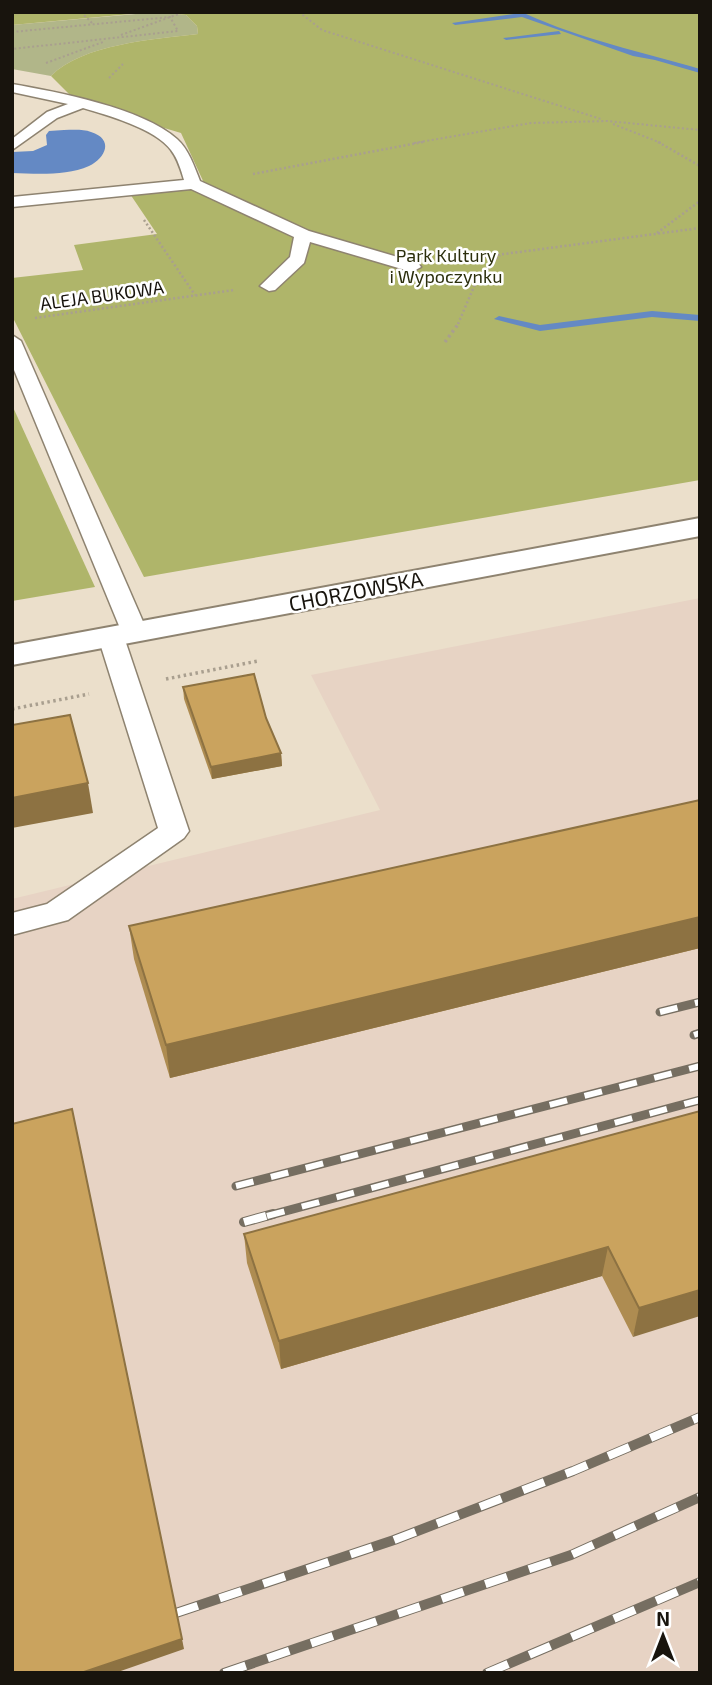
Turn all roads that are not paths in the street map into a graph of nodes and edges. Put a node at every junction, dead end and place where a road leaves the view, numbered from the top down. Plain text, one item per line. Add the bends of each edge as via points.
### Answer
1 (12, 89) edge
2 (80, 104) junction
3 (12, 146) edge
4 (193, 184) junction
5 (12, 202) edge
6 (303, 235) junction
7 (412, 267) road end
8 (269, 286) dead end
9 (12, 341) edge
10 (700, 527) edge
11 (123, 635) junction
12 (12, 655) edge
13 (12, 924) edge

1 - 2 lane
2 - 3 lane via 52,115
2 - 4 lane via 168,138 181,152
4 - 5 lane
4 - 6 lane
6 - 7 lane
6 - 8 lane via 298,259
9 - 11 lane
10 - 11 main road, CHORZOWSKA
11 - 12 main road, CHORZOWSKA
11 - 13 lane via 147,742 174,831 57,912

